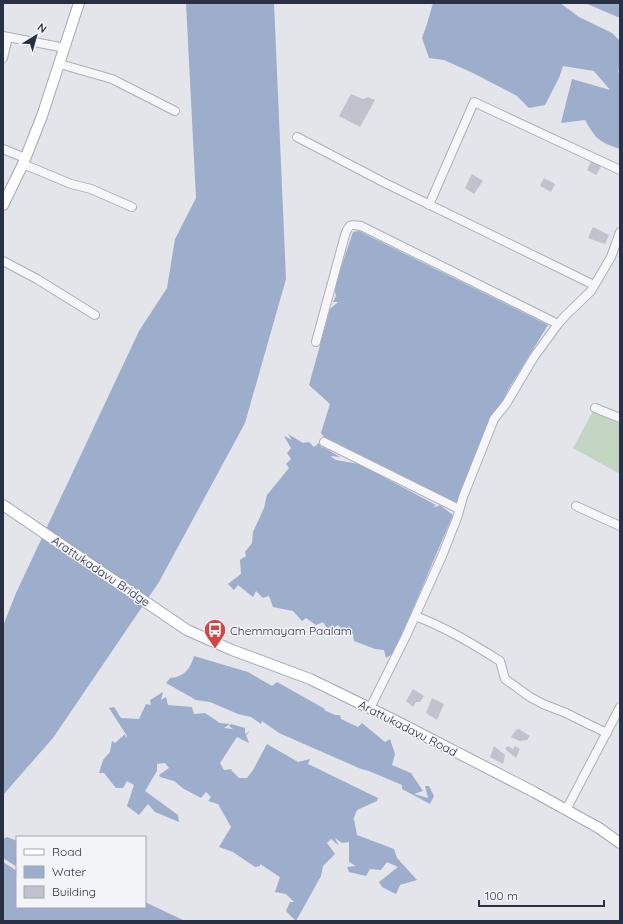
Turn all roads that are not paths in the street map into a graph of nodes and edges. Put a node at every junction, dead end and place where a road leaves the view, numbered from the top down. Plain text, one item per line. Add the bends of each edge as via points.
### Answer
1 (79, 3) edge
2 (5, 36) edge
3 (65, 48) junction
4 (3, 58) edge
5 (60, 64) junction
6 (175, 111) dead end
7 (297, 137) dead end
8 (3, 149) edge
9 (24, 161) junction
10 (620, 170) edge
11 (3, 205) edge
12 (429, 205) junction
13 (132, 207) dead end
14 (620, 232) edge
15 (3, 261) edge
16 (594, 285) junction
17 (95, 315) dead end
18 (558, 324) junction
19 (316, 342) dead end
20 (595, 408) dead end
21 (620, 418) edge
22 (324, 442) dead end
23 (3, 505) edge
24 (576, 506) dead end
25 (459, 509) junction
26 (620, 526) edge
27 (415, 616) junction
28 (187, 630) joint
29 (620, 707) edge
30 (370, 708) junction
31 (607, 733) junction
32 (566, 810) junction
33 (620, 843) edge

1 - 3 main road
2 - 3 street
2 - 4 street
3 - 5 main road
5 - 6 street via 112,79
5 - 9 main road
7 - 12 street
8 - 9 street
9 - 11 main road
9 - 13 street via 71,184 90,189
10 - 12 street via 474,102
12 - 16 street
14 - 16 street via 611,256
15 - 17 street
16 - 18 street
18 - 19 street via 361,226 352,225 348,227 345,235
18 - 25 street via 494,419
20 - 21 street
22 - 25 street
23 - 28 main road, Arattukadavu Bridge
24 - 26 street
25 - 27 street
27 - 30 street
27 - 31 street via 463,638 500,661 505,679 530,697
28 - 30 main road, Arattukadavu Road via 310,679
29 - 31 street
30 - 32 main road, Arattukadavu Road
31 - 32 street
32 - 33 main road, Arattukadavu Road

